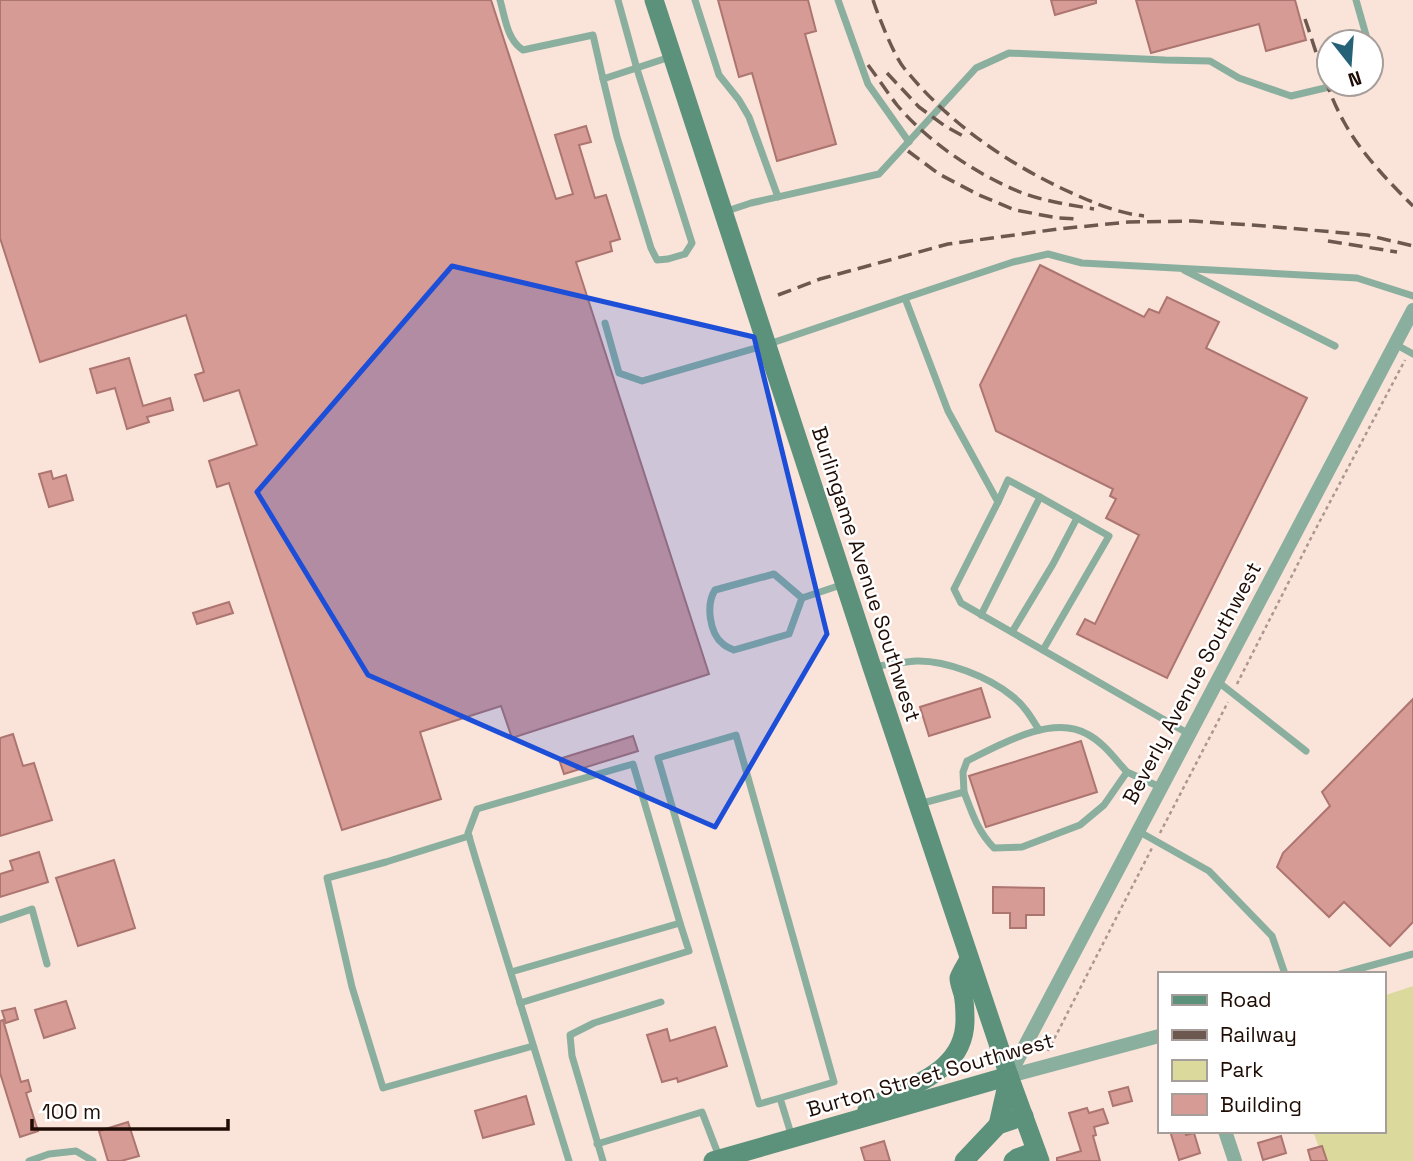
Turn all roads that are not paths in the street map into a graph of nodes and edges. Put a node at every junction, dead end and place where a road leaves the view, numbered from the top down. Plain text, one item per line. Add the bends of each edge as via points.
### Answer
1 (500, 0) edge
2 (618, 0) edge
3 (653, 0) edge
4 (695, 0) edge
5 (838, 0) edge
6 (1356, 0) edge
7 (1364, 28) edge
8 (672, 56) junction
9 (637, 69) junction
10 (603, 79) junction
11 (1315, 90) edge
12 (909, 142) junction
13 (778, 197) junction
14 (723, 212) junction
15 (1181, 269) junction
16 (1413, 296) edge
17 (905, 298) junction
18 (1413, 310) edge
19 (605, 323) dead end
20 (1395, 344) junction
21 (766, 345) junction
22 (1335, 346) dead end
23 (1413, 354) edge
24 (1040, 497) junction
25 (998, 502) junction
26 (1077, 518) junction
27 (844, 584) junction
28 (802, 598) junction
29 (981, 615) junction
30 (1012, 632) junction
31 (1044, 650) junction
32 (872, 667) junction
33 (1217, 681) junction
34 (1040, 730) junction
35 (1189, 734) junction
36 (1306, 751) dead end
37 (1127, 772) junction
38 (1160, 787) junction
39 (964, 792) junction
40 (918, 804) junction
41 (1137, 830) junction
42 (469, 836) junction
43 (0, 920) edge
44 (680, 923) junction
45 (1413, 954) edge
46 (969, 959) junction
47 (47, 964) dead end
48 (511, 972) junction
49 (1284, 972) edge
50 (1347, 972) edge
51 (661, 1002) dead end
52 (520, 1003) junction
53 (1158, 1036) edge
54 (533, 1046) junction
55 (1009, 1076) junction
56 (780, 1098) junction
57 (1024, 1116) junction
58 (848, 1122) junction
59 (998, 1125) junction
60 (1226, 1133) edge
61 (792, 1138) junction
62 (597, 1144) junction
63 (1038, 1156) edge
64 (717, 1160) edge
65 (29, 1161) edge
66 (93, 1161) edge
67 (569, 1161) edge
68 (603, 1161) edge
69 (964, 1161) edge
70 (1013, 1161) edge
71 (1236, 1161) edge

1 - 10 lane via 512,40 523,50 593,35
2 - 9 lane
3 - 8 street, Burlingame Avenue Southwest
4 - 13 lane via 719,75 749,117
5 - 12 lane via 868,84
6 - 7 lane
8 - 9 lane
8 - 14 street, Burlingame Avenue Southwest
9 - 10 lane
9 - 10 lane via 692,243 685,254 657,260 650,248
11 - 12 lane via 1291,96 1239,78 1209,61 1009,53 976,68
12 - 13 lane via 879,174
13 - 14 lane
14 - 21 street, Burlingame Avenue Southwest
15 - 16 lane via 1357,278
15 - 17 lane via 1082,263 1048,254
15 - 22 lane
17 - 21 lane
17 - 25 lane via 948,411
18 - 20 street, Beverly Avenue Southwest
19 - 21 lane via 619,373 642,380
20 - 23 lane
20 - 33 street, Beverly Avenue Southwest
21 - 27 street, Burlingame Avenue Southwest
24 - 25 lane via 1008,480
24 - 26 lane
24 - 29 lane
25 - 29 lane via 954,589 961,603
26 - 30 lane
26 - 31 lane via 1110,536
27 - 28 lane
27 - 32 street, Burlingame Avenue Southwest
28 - 28 lane via 774,574 715,590 709,611 722,643 734,650 789,634
29 - 30 lane
30 - 31 lane
31 - 35 lane
32 - 34 lane via 917,661 951,665 1011,695
32 - 40 street, Burlingame Avenue Southwest
33 - 35 street, Beverly Avenue Southwest
33 - 36 lane
34 - 37 lane via 1069,727 1087,734
34 - 39 lane via 967,761
35 - 38 street, Beverly Avenue Southwest
37 - 38 lane
37 - 39 lane via 1104,806 1080,825 1022,847 994,848 983,838
38 - 41 street, Beverly Avenue Southwest
39 - 40 lane
40 - 46 street, Burlingame Avenue Southwest
41 - 49 lane via 1209,871 1272,936
41 - 55 street, Beverly Avenue Southwest
42 - 44 lane via 477,809 633,765
42 - 48 lane
42 - 54 lane via 327,878 352,988 383,1088
43 - 47 lane via 32,909
44 - 48 lane
44 - 52 lane via 689,951
45 - 50 lane
46 - 55 street, Burlingame Avenue Southwest
46 - 58 street via 959,979 965,1030 949,1063
48 - 52 lane
51 - 62 lane via 570,1035
52 - 54 lane
53 - 55 street, Burton Street Southwest
54 - 67 lane
55 - 57 street, Burlingame Avenue Southwest
55 - 58 street, Burton Street Southwest
55 - 59 street
56 - 56 lane via 759,1104 658,758 736,735 834,1082
56 - 61 lane
57 - 59 street
57 - 63 street, Burlingame Avenue Southwest
58 - 61 street, Burton Street Southwest
59 - 69 street
60 - 71 street
61 - 64 street, Burton Street Southwest
62 - 64 lane via 702,1112
62 - 68 lane
63 - 70 street
65 - 66 lane via 76,1151

